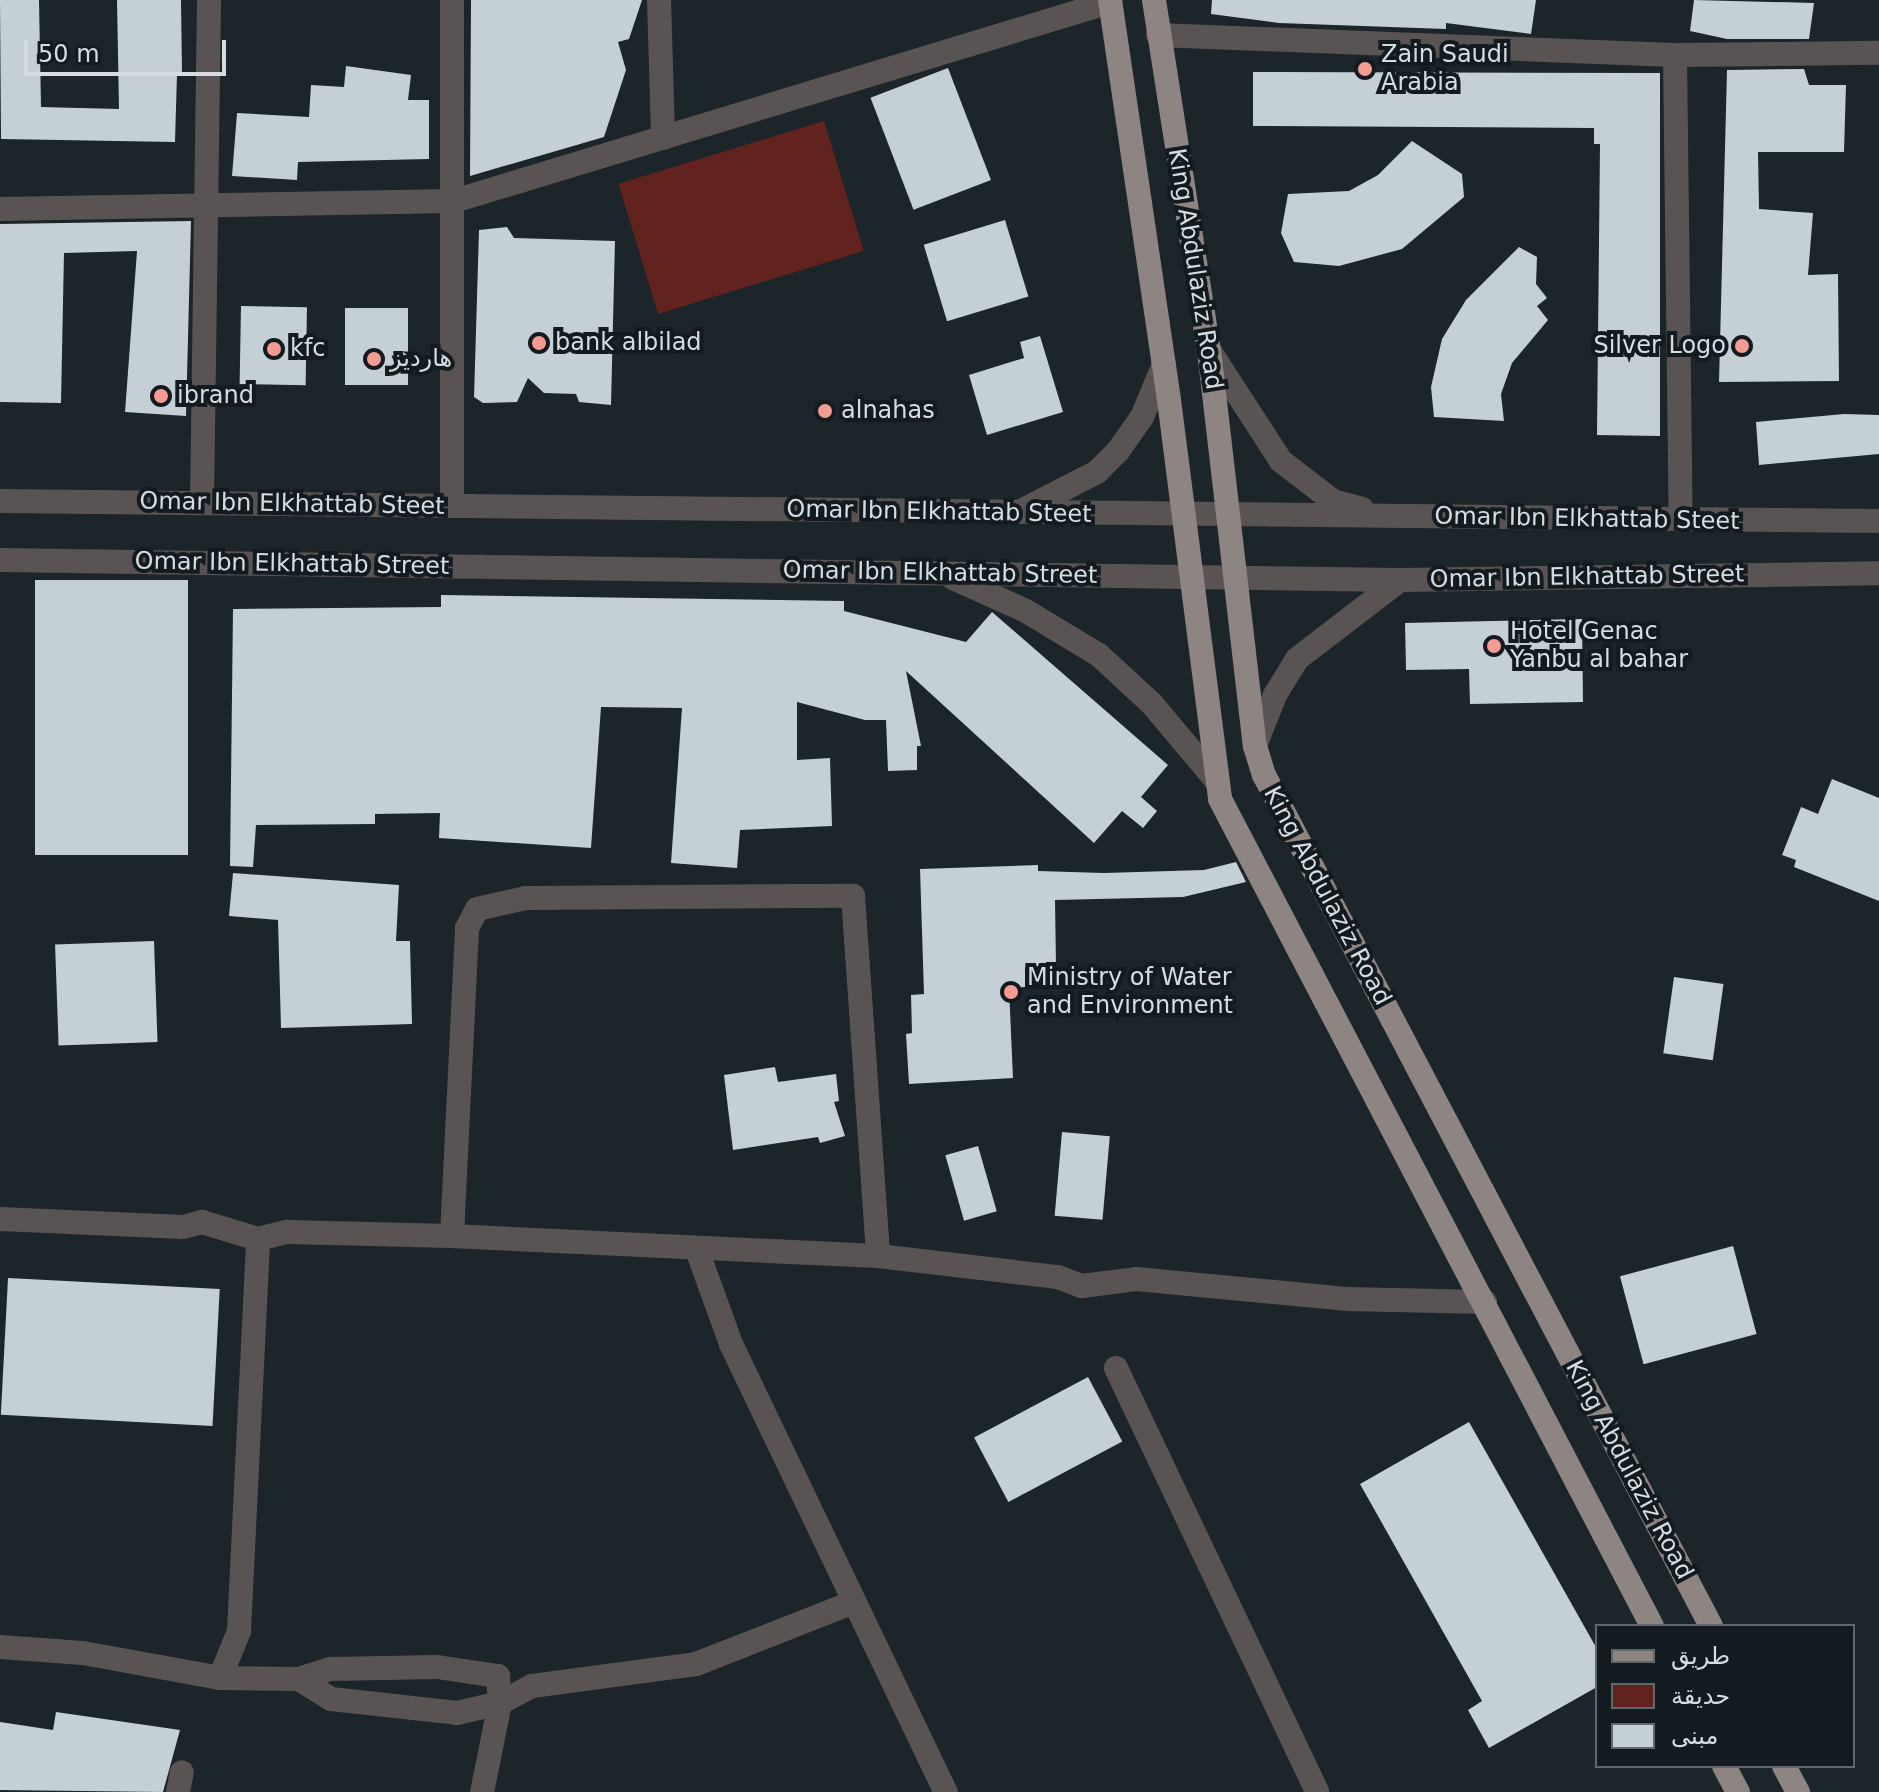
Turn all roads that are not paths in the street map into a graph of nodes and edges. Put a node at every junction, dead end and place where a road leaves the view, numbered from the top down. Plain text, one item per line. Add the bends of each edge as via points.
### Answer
1 (209, 0) edge
2 (452, 0) edge
3 (659, 0) edge
4 (1154, 0) edge
5 (1110, 1) edge
6 (1158, 35) junction
7 (1879, 53) edge
8 (1675, 55) junction
9 (663, 138) junction
10 (454, 201) junction
11 (206, 206) junction
12 (0, 209) edge
13 (1209, 350) junction
14 (1164, 364) junction
15 (0, 501) edge
16 (202, 503) junction
17 (452, 506) junction
18 (1018, 513) junction
19 (1182, 514) junction
20 (1229, 515) junction
21 (1387, 517) junction
22 (1681, 520) junction
23 (1879, 521) edge
24 (0, 560) edge
25 (943, 573) junction
26 (1879, 573) edge
27 (1190, 577) junction
28 (1236, 577) junction
29 (1400, 580) junction
30 (1255, 746) junction
31 (1214, 778) junction
32 (0, 1219) edge
33 (452, 1236) junction
34 (258, 1239) junction
35 (697, 1250) junction
36 (878, 1256) junction
37 (1485, 1302) junction
38 (1116, 1368) dead end
39 (852, 1603) junction
40 (1651, 1624) edge
41 (1710, 1624) edge
42 (0, 1647) edge
43 (220, 1678) junction
44 (299, 1679) junction
45 (500, 1703) junction
46 (1725, 1768) edge
47 (1785, 1768) edge
48 (482, 1792) edge
49 (946, 1792) edge
50 (1317, 1792) edge
51 (1738, 1792) edge
52 (1798, 1792) edge

1 - 11 street
2 - 10 street
3 - 9 street
4 - 6 main road, King Abdulaziz Road
5 - 9 street
5 - 14 main road, King Abdulaziz Road
6 - 8 street
6 - 13 main road, King Abdulaziz Road
7 - 8 street
8 - 22 street
9 - 10 street
10 - 11 street
10 - 17 street
11 - 12 street
11 - 16 street
13 - 20 main road, King Abdulaziz Road
13 - 21 street via 1281,461 1333,501
14 - 18 street via 1142,417 1097,472
14 - 19 main road, King Abdulaziz Road
15 - 16 street, Omar Ibn Elkhattab Steet
16 - 17 street, Omar Ibn Elkhattab Steet
17 - 18 street, Omar Ibn Elkhattab Steet
18 - 19 street, Omar Ibn Elkhattab Steet
19 - 20 street, Omar Ibn Elkhattab Steet
19 - 27 main road, King Abdulaziz Road
20 - 21 street, Omar Ibn Elkhattab Steet
20 - 28 main road, King Abdulaziz Road
21 - 22 street, Omar Ibn Elkhattab Steet
22 - 23 street, Omar Ibn Elkhattab Steet
24 - 25 street, Omar Ibn Elkhattab Street
25 - 27 street, Omar Ibn Elkhattab Street
25 - 31 street via 1026,611 1099,655 1152,704
26 - 29 street, Omar Ibn Elkhattab Street
27 - 28 street, Omar Ibn Elkhattab Street
27 - 31 main road, King Abdulaziz Road
28 - 29 street, Omar Ibn Elkhattab Street
28 - 30 main road, King Abdulaziz Road
29 - 30 street via 1297,659 1275,695
30 - 41 main road, King Abdulaziz Road via 1286,825
31 - 37 main road, King Abdulaziz Road via 1230,824
32 - 34 street via 183,1227 202,1222
33 - 34 street via 287,1232
33 - 35 street
33 - 36 street via 467,928 477,909 526,898 853,896
34 - 43 street via 239,1631
35 - 36 street
35 - 39 street via 731,1344
36 - 37 street via 1058,1277 1082,1286 1136,1279 1346,1299
37 - 40 main road, King Abdulaziz Road
38 - 50 street
39 - 45 street via 696,1664 532,1686
39 - 49 street
42 - 43 street via 83,1653
43 - 44 street
44 - 45 street via 331,1699 457,1713
44 - 45 street via 330,1669 437,1667 498,1676
45 - 48 street
46 - 51 main road
47 - 52 main road

